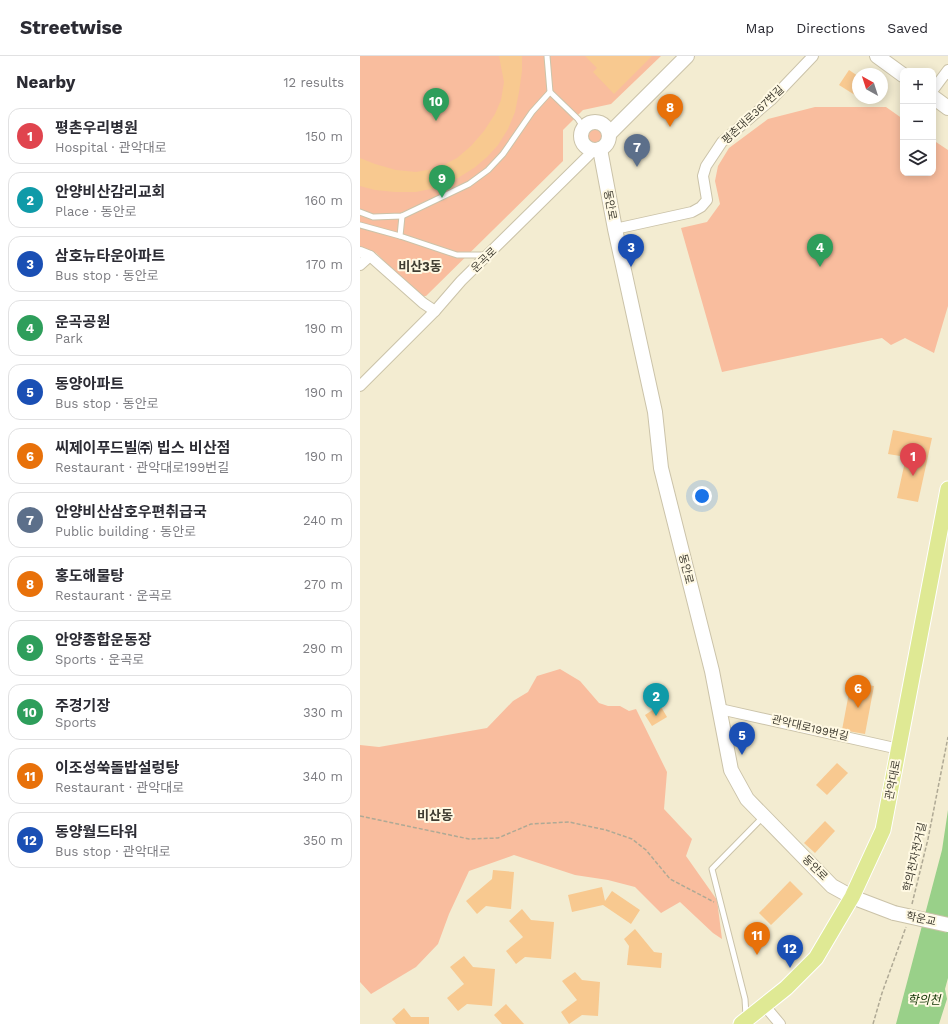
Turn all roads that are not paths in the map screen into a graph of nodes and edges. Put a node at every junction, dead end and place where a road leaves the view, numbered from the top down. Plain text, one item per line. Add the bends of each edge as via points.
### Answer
1 (547, 56) edge
2 (687, 56) edge
3 (813, 56) edge
4 (877, 56) edge
5 (948, 70) edge
6 (900, 73) edge
7 (936, 86) edge
8 (550, 92) junction
9 (936, 99) edge
10 (948, 108) edge
11 (584, 128) junction
12 (609, 134) junction
13 (597, 150) junction
14 (360, 212) edge
15 (402, 216) junction
16 (360, 225) edge
17 (615, 229) junction
18 (400, 236) junction
19 (365, 254) edge
20 (490, 255) junction
21 (360, 265) edge
22 (435, 311) junction
23 (360, 386) edge
24 (948, 488) edge
25 (943, 547) edge
26 (720, 709) junction
27 (899, 749) junction
28 (764, 817) junction
29 (852, 897) junction
30 (894, 913) joint
31 (948, 925) edge
32 (764, 1005) junction
33 (744, 1022) edge
34 (780, 1024) edge

1 - 8 lane
2 - 12 street
3 - 17 street, 평촌대로367번길 via 771,100 722,142 706,166 703,176 707,200 701,207 692,212
4 - 6 street
5 - 7 street
8 - 11 lane
8 - 15 lane via 488,170 469,184
9 - 10 street
11 - 12 street via 595,122 606,128
11 - 13 street via 581,139 584,145
12 - 13 street via 605,146
13 - 17 street, 동안로
13 - 20 street, 운곡로
14 - 15 lane via 373,217
15 - 18 lane
16 - 18 lane
17 - 26 street, 동안로 via 655,412 661,468
18 - 20 lane via 457,255
19 - 21 street
19 - 22 street
20 - 22 street, 운곡로 via 461,281
22 - 23 street, 운곡로
24 - 25 main road, 관악대로
25 - 27 main road, 관악대로 via 932,568
26 - 27 street, 관악대로199번길
26 - 28 street, 동안로 via 732,770 747,799
27 - 29 main road, 관악대로 via 883,830
28 - 29 street, 동안로 via 832,886
28 - 33 lane via 712,869 745,999
29 - 30 street, 동안로
29 - 32 main road, 관악대로 via 816,958 786,988
30 - 31 street, 학운교, bridge
32 - 33 main road, 관악대로
32 - 34 street

